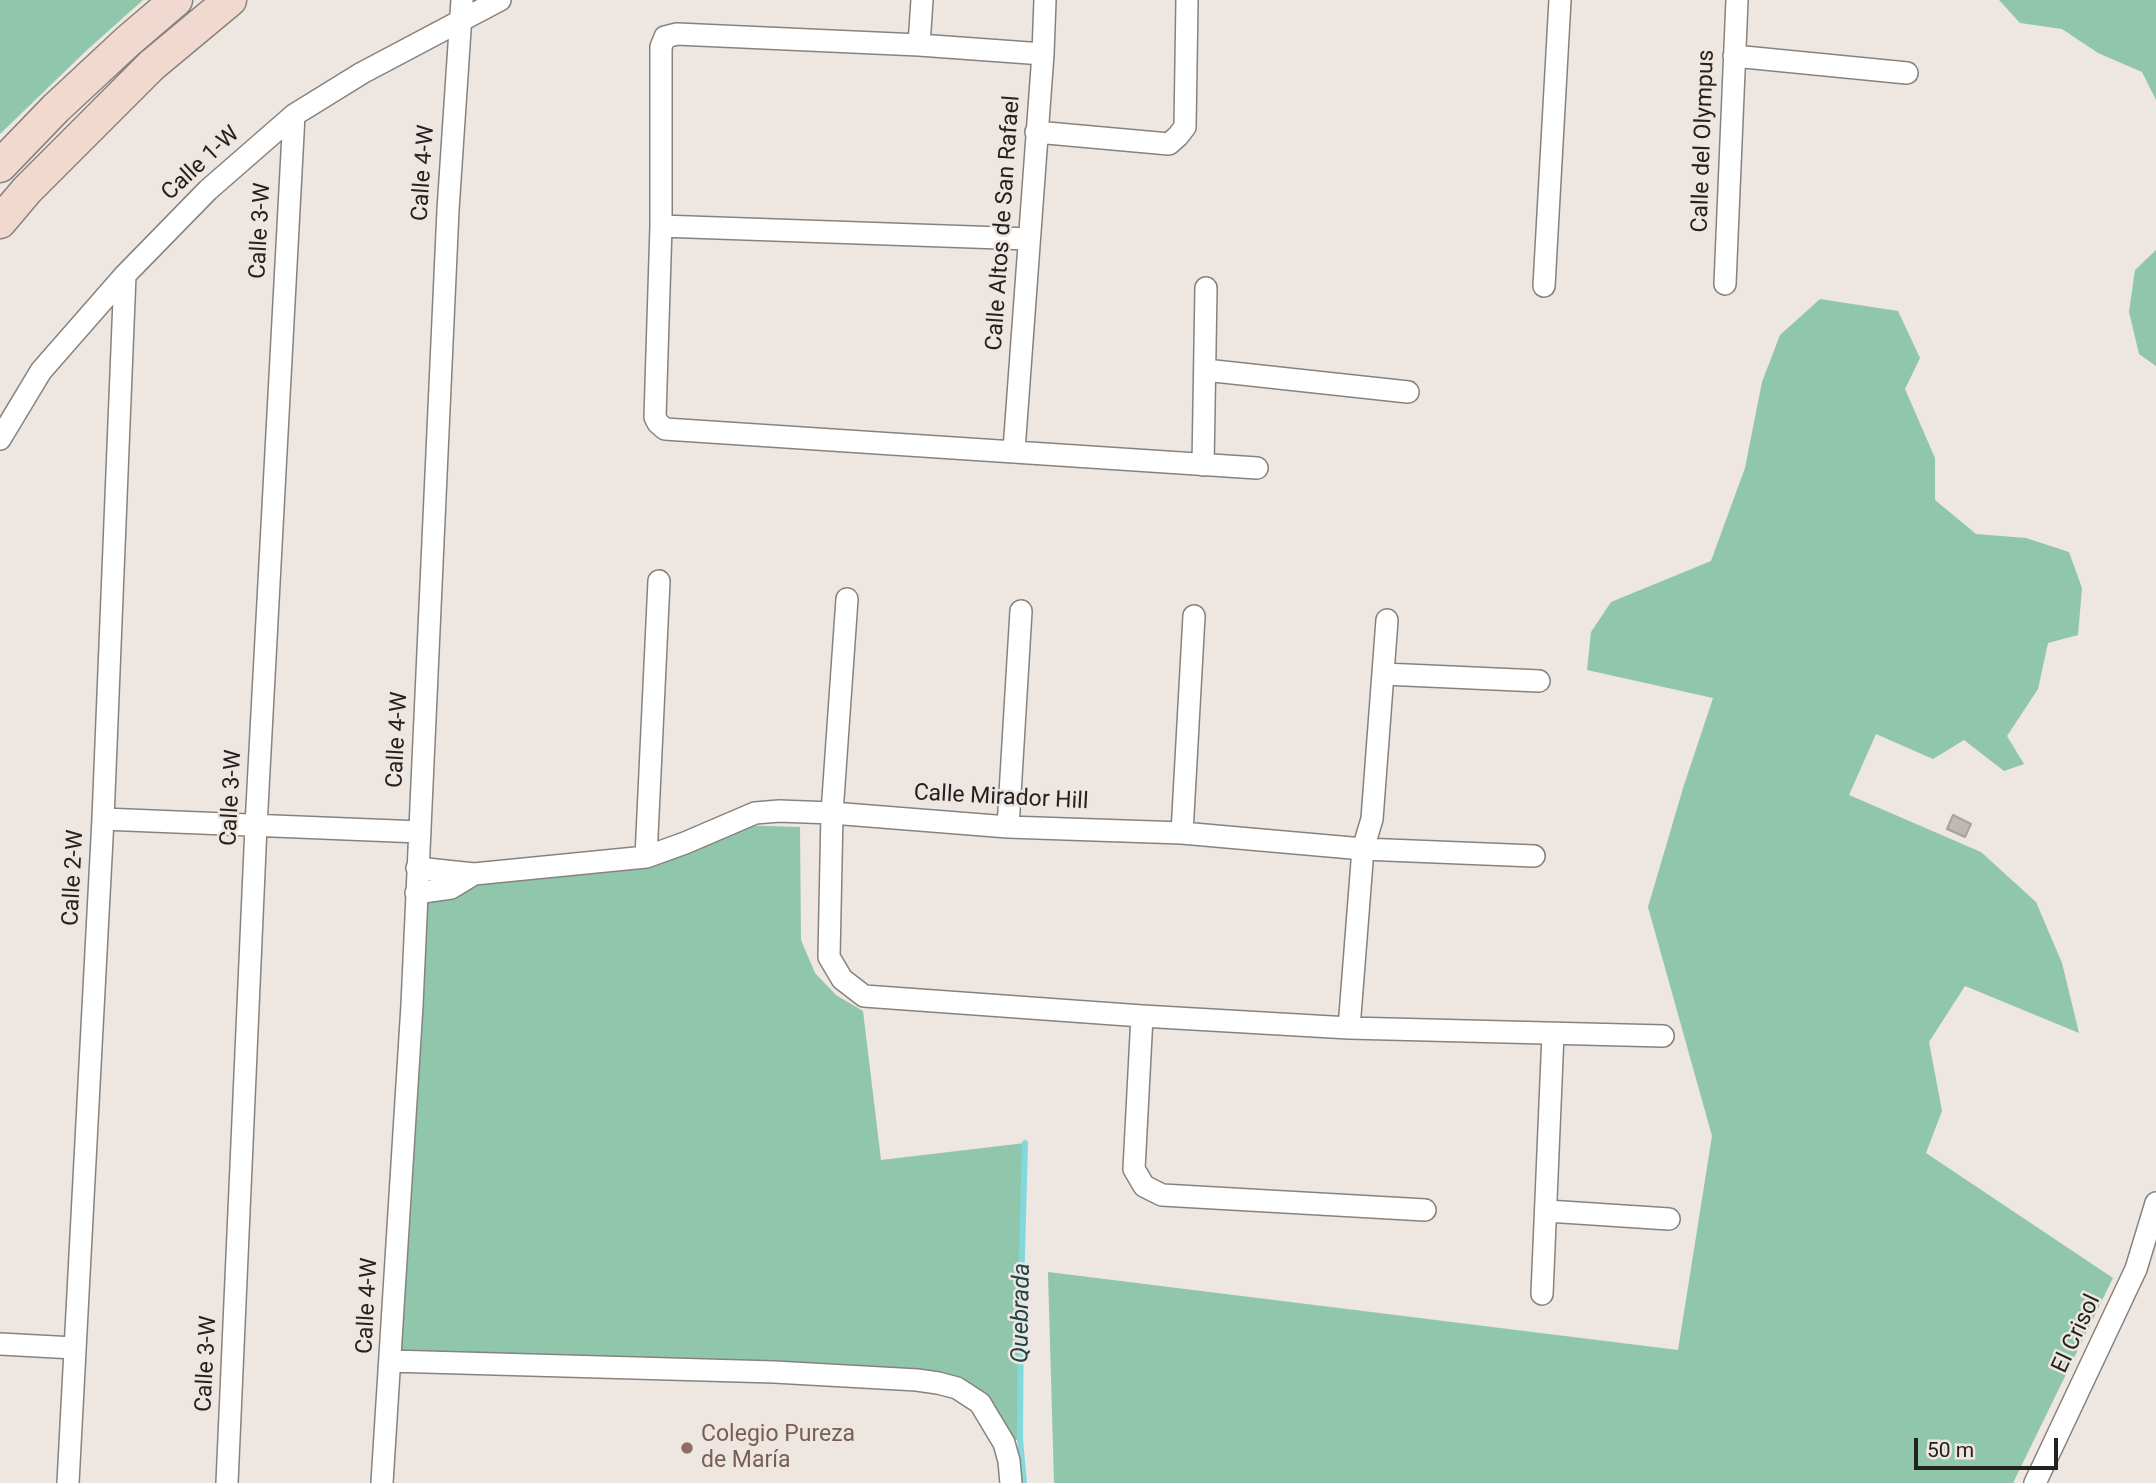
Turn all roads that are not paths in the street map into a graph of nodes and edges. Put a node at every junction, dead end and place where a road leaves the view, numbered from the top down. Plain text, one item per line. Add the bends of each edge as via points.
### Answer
1 (176, 0) edge
2 (500, 0) edge
3 (922, 0) edge
4 (1045, 0) edge
5 (1187, 0) edge
6 (1560, 0) edge
7 (1737, 0) edge
8 (220, 3) edge
9 (462, 10) edge
10 (919, 45) junction
11 (1043, 54) junction
12 (1734, 56) junction
13 (1907, 73) dead end
14 (294, 115) junction
15 (1036, 132) junction
16 (0, 166) edge
17 (0, 222) edge
18 (661, 226) junction
19 (1029, 240) junction
20 (124, 275) junction
21 (1725, 284) dead end
22 (1544, 286) dead end
23 (1206, 288) dead end
24 (1205, 370) junction
25 (1408, 392) dead end
26 (0, 439) edge
27 (1014, 450) junction
28 (1203, 465) junction
29 (1257, 468) dead end
30 (659, 581) dead end
31 (847, 599) dead end
32 (1021, 611) dead end
33 (1194, 616) dead end
34 (1387, 620) dead end
35 (1384, 674) junction
36 (1539, 681) dead end
37 (832, 813) junction
38 (103, 819) junction
39 (257, 826) junction
40 (1008, 827) junction
41 (420, 832) junction
42 (1181, 833) junction
43 (1363, 849) junction
44 (1534, 856) dead end
45 (646, 857) junction
46 (417, 868) junction
47 (474, 874) junction
48 (416, 893) junction
49 (1142, 1016) junction
50 (1349, 1028) junction
51 (1553, 1034) junction
52 (1663, 1036) dead end
53 (2156, 1203) edge
54 (1425, 1210) dead end
55 (1547, 1211) junction
56 (1669, 1219) dead end
57 (1542, 1294) dead end
58 (0, 1344) edge
59 (74, 1348) junction
60 (391, 1362) junction
61 (68, 1483) edge
62 (227, 1483) edge
63 (382, 1483) edge
64 (1011, 1483) edge
65 (2035, 1483) edge

1 - 16 main road via 56,108
2 - 9 street, Calle 1-W
3 - 10 street
4 - 11 street, Calle Altos de San Rafael
5 - 15 street via 1185,127 1169,144
6 - 22 street
7 - 12 street, Calle del Olympus
8 - 17 main road via 152,65
9 - 14 street, Calle 1-W
9 - 41 street, Calle 4-W via 448,210
10 - 11 street
10 - 18 street via 665,37 661,47
11 - 15 street, Calle Altos de San Rafael
12 - 13 street
12 - 21 street, Calle del Olympus
14 - 20 street, Calle 1-W via 208,190
14 - 39 street, Calle 3-W
15 - 19 street, Calle Altos de San Rafael
18 - 19 street
18 - 27 street via 655,417 665,429
19 - 27 street, Calle Altos de San Rafael
20 - 26 street, Calle 1-W via 41,371
20 - 38 street, Calle 2-W
23 - 24 street
24 - 25 street
24 - 28 street
27 - 28 street
28 - 29 street
30 - 45 street
31 - 37 street
32 - 40 street
33 - 42 street
34 - 35 street
35 - 36 street
35 - 43 street via 1372,819
37 - 40 street, Calle Mirador Hill
37 - 45 street, Calle Mirador Hill via 755,813
37 - 49 street via 829,957 842,979 864,996
38 - 39 street
38 - 59 street, Calle 2-W
39 - 41 street
39 - 62 street, Calle 3-W
40 - 42 street, Calle Mirador Hill
41 - 46 street, Calle 4-W
42 - 43 street, Calle Mirador Hill
43 - 44 street, Calle Mirador Hill
43 - 50 street
45 - 47 street, Calle Mirador Hill
46 - 47 street, Calle Mirador Hill
46 - 48 street, Calle 4-W
47 - 48 street, Calle Mirador Hill via 452,888
48 - 60 street, Calle 4-W
49 - 50 street
49 - 54 street via 1134,1169 1144,1186 1162,1195
50 - 51 street
51 - 52 street
51 - 55 street
53 - 65 street, El Crisol via 2136,1269
55 - 56 street
55 - 57 street
58 - 59 street
59 - 61 street, Calle 2-W
60 - 63 street, Calle 4-W
60 - 64 street via 774,1372 938,1383 979,1402 1004,1443

